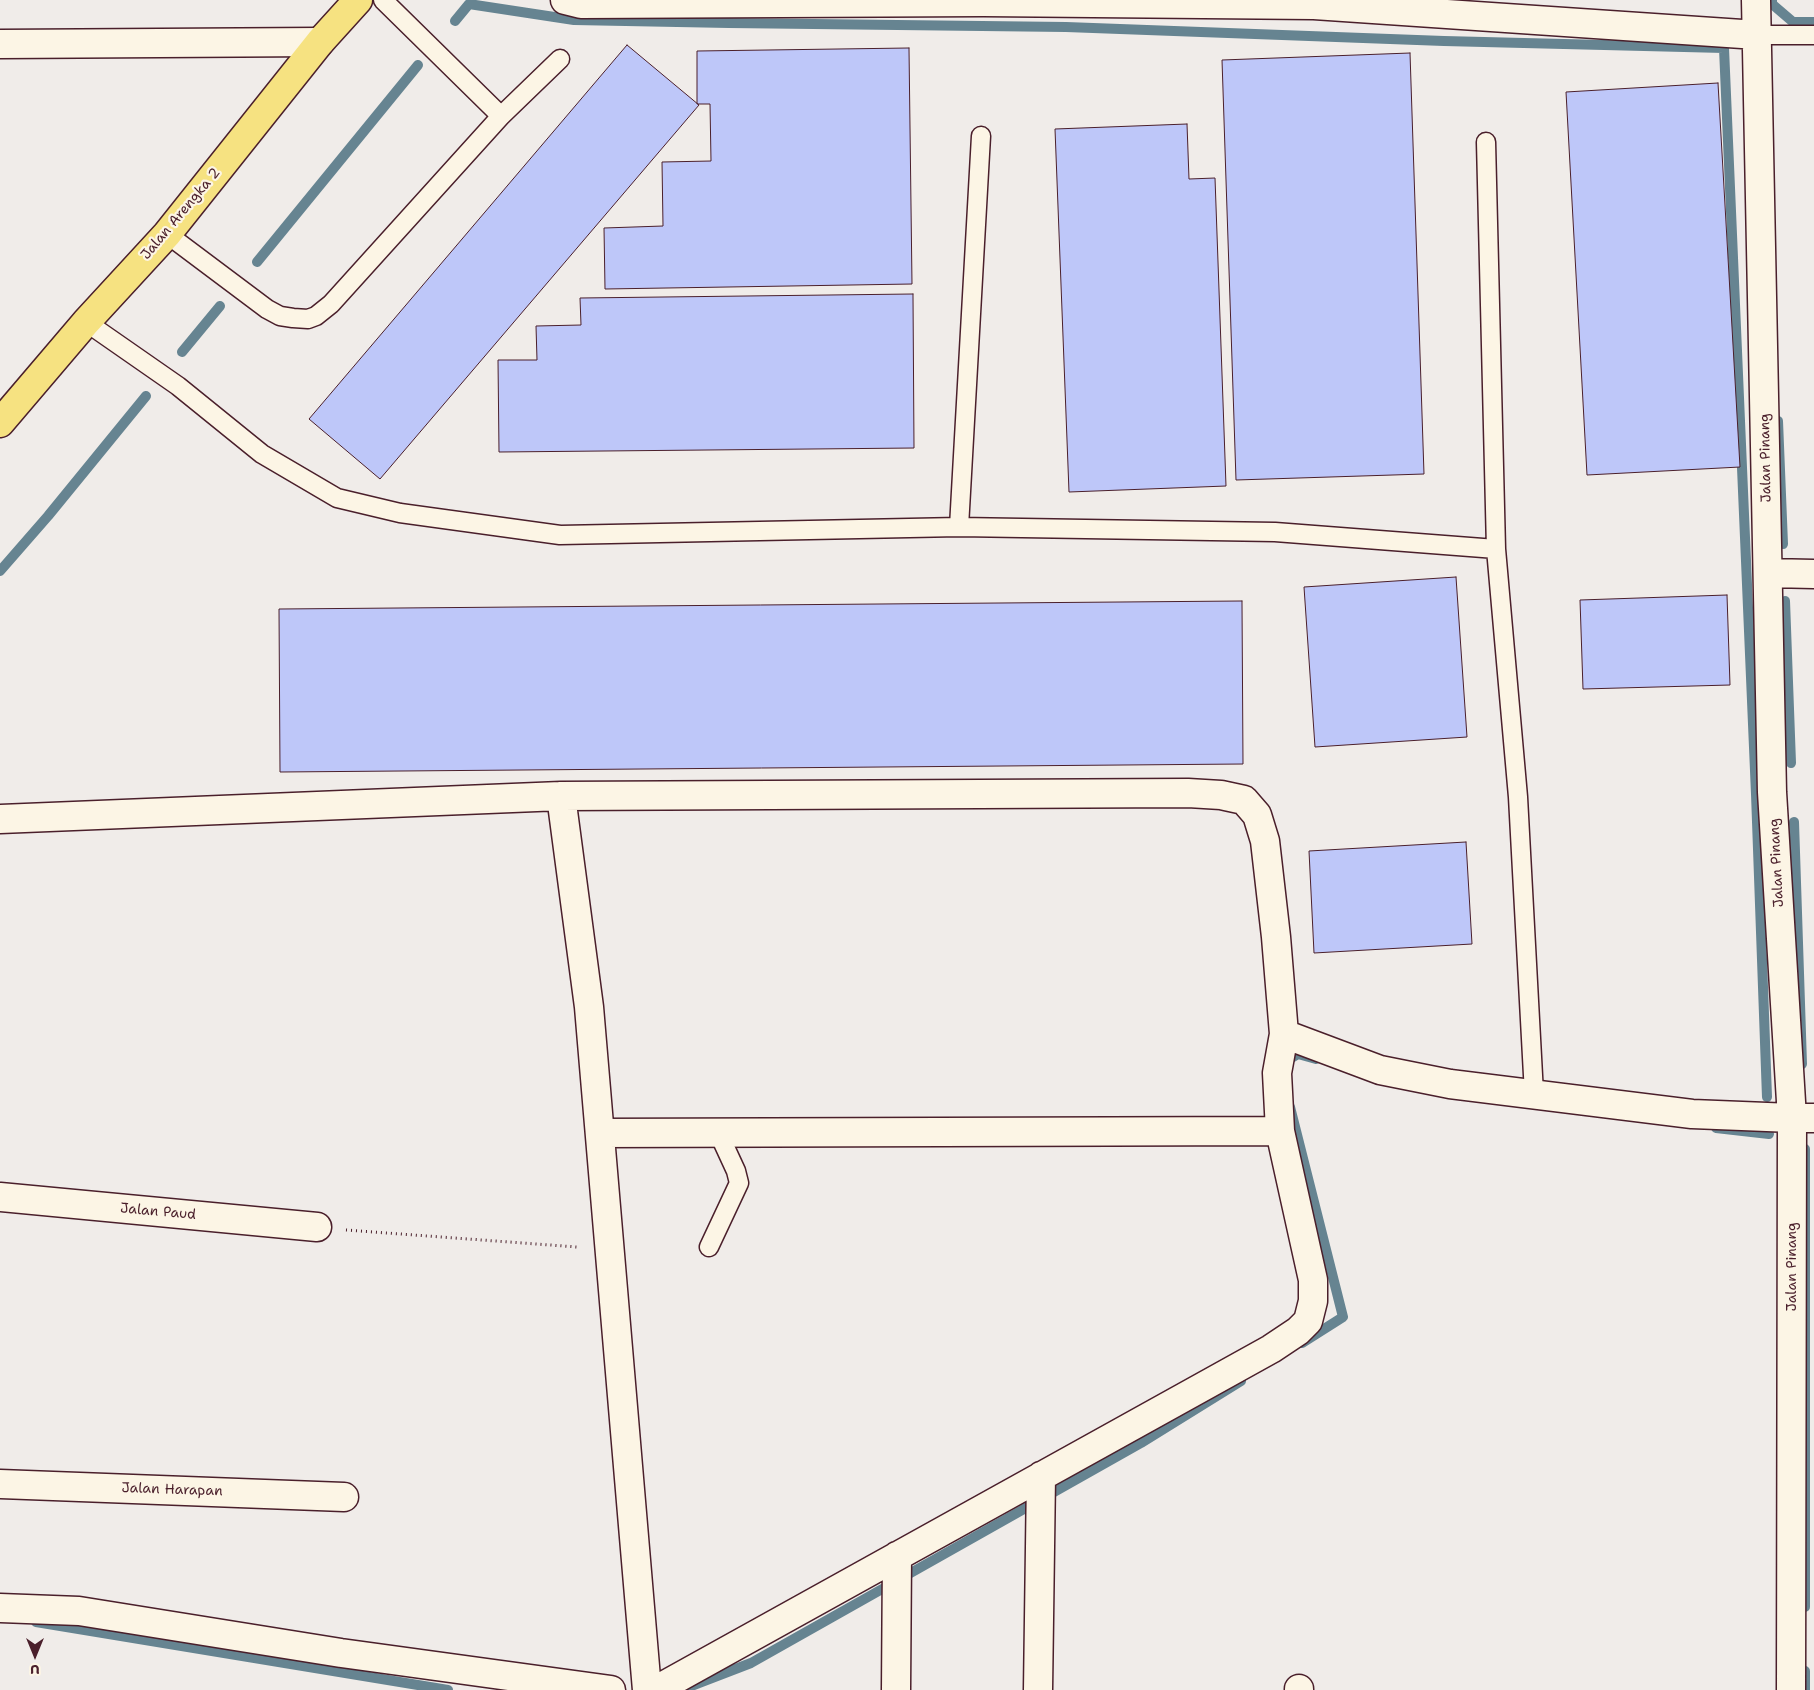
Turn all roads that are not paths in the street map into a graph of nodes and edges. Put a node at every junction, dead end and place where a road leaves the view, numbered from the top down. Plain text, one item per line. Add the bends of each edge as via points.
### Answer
1 (358, 0) edge
2 (383, 0) edge
3 (565, 0) edge
4 (1756, 0) edge
5 (1757, 35) junction
6 (1814, 35) edge
7 (320, 42) junction
8 (0, 44) edge
9 (560, 59) dead end
10 (501, 116) junction
11 (981, 136) dead end
12 (1486, 142) dead end
13 (167, 234) junction
14 (86, 322) junction
15 (0, 423) edge
16 (959, 527) junction
17 (1496, 549) junction
18 (1769, 573) junction
19 (1814, 574) edge
20 (561, 796) junction
21 (0, 819) edge
22 (1284, 1034) junction
23 (1534, 1094) junction
24 (1803, 1118) edge
25 (718, 1132) junction
26 (1280, 1132) junction
27 (600, 1133) junction
28 (0, 1197) edge
29 (317, 1228) road end
30 (709, 1247) dead end
31 (1041, 1476) junction
32 (0, 1484) edge
33 (344, 1497) dead end
34 (897, 1556) junction
35 (0, 1608) edge
36 (611, 1690) edge
37 (647, 1690) edge
38 (656, 1690) edge
39 (896, 1690) edge
40 (1038, 1690) edge
41 (1791, 1690) edge

1 - 7 highway, Jalan Arengka 2
2 - 10 lane
3 - 5 street via 581,4 1314,4
4 - 5 street, Jalan Pinang
5 - 6 lane
5 - 18 street, Jalan Pinang
7 - 8 street
7 - 13 highway, Jalan Arengka 2
9 - 10 lane
10 - 13 lane via 331,304 308,319 280,316 267,309
11 - 16 lane
12 - 17 lane
13 - 14 highway, Jalan Arengka 2
14 - 15 highway, Jalan Arengka 2
14 - 16 lane via 178,386 262,454 337,498 400,513 560,535
16 - 17 lane via 1274,532
17 - 23 lane via 1518,797
18 - 19 street
18 - 24 street, Jalan Pinang via 1772,792
20 - 21 street
20 - 22 street via 1188,793 1244,800 1257,815 1265,841
20 - 27 street via 589,1007
22 - 23 street via 1380,1070 1450,1084
22 - 26 street via 1277,1073
23 - 24 street via 1692,1114
24 - 41 street, Jalan Pinang
25 - 26 street
25 - 27 street
25 - 30 lane via 736,1171 738,1183
26 - 31 street via 1313,1280 1313,1301 1308,1321 1271,1349
27 - 37 street
28 - 29 street, Jalan Paud
31 - 34 street
31 - 40 street
32 - 33 street, Jalan Harapan
34 - 38 street
34 - 39 street
35 - 36 street via 79,1611 342,1653

